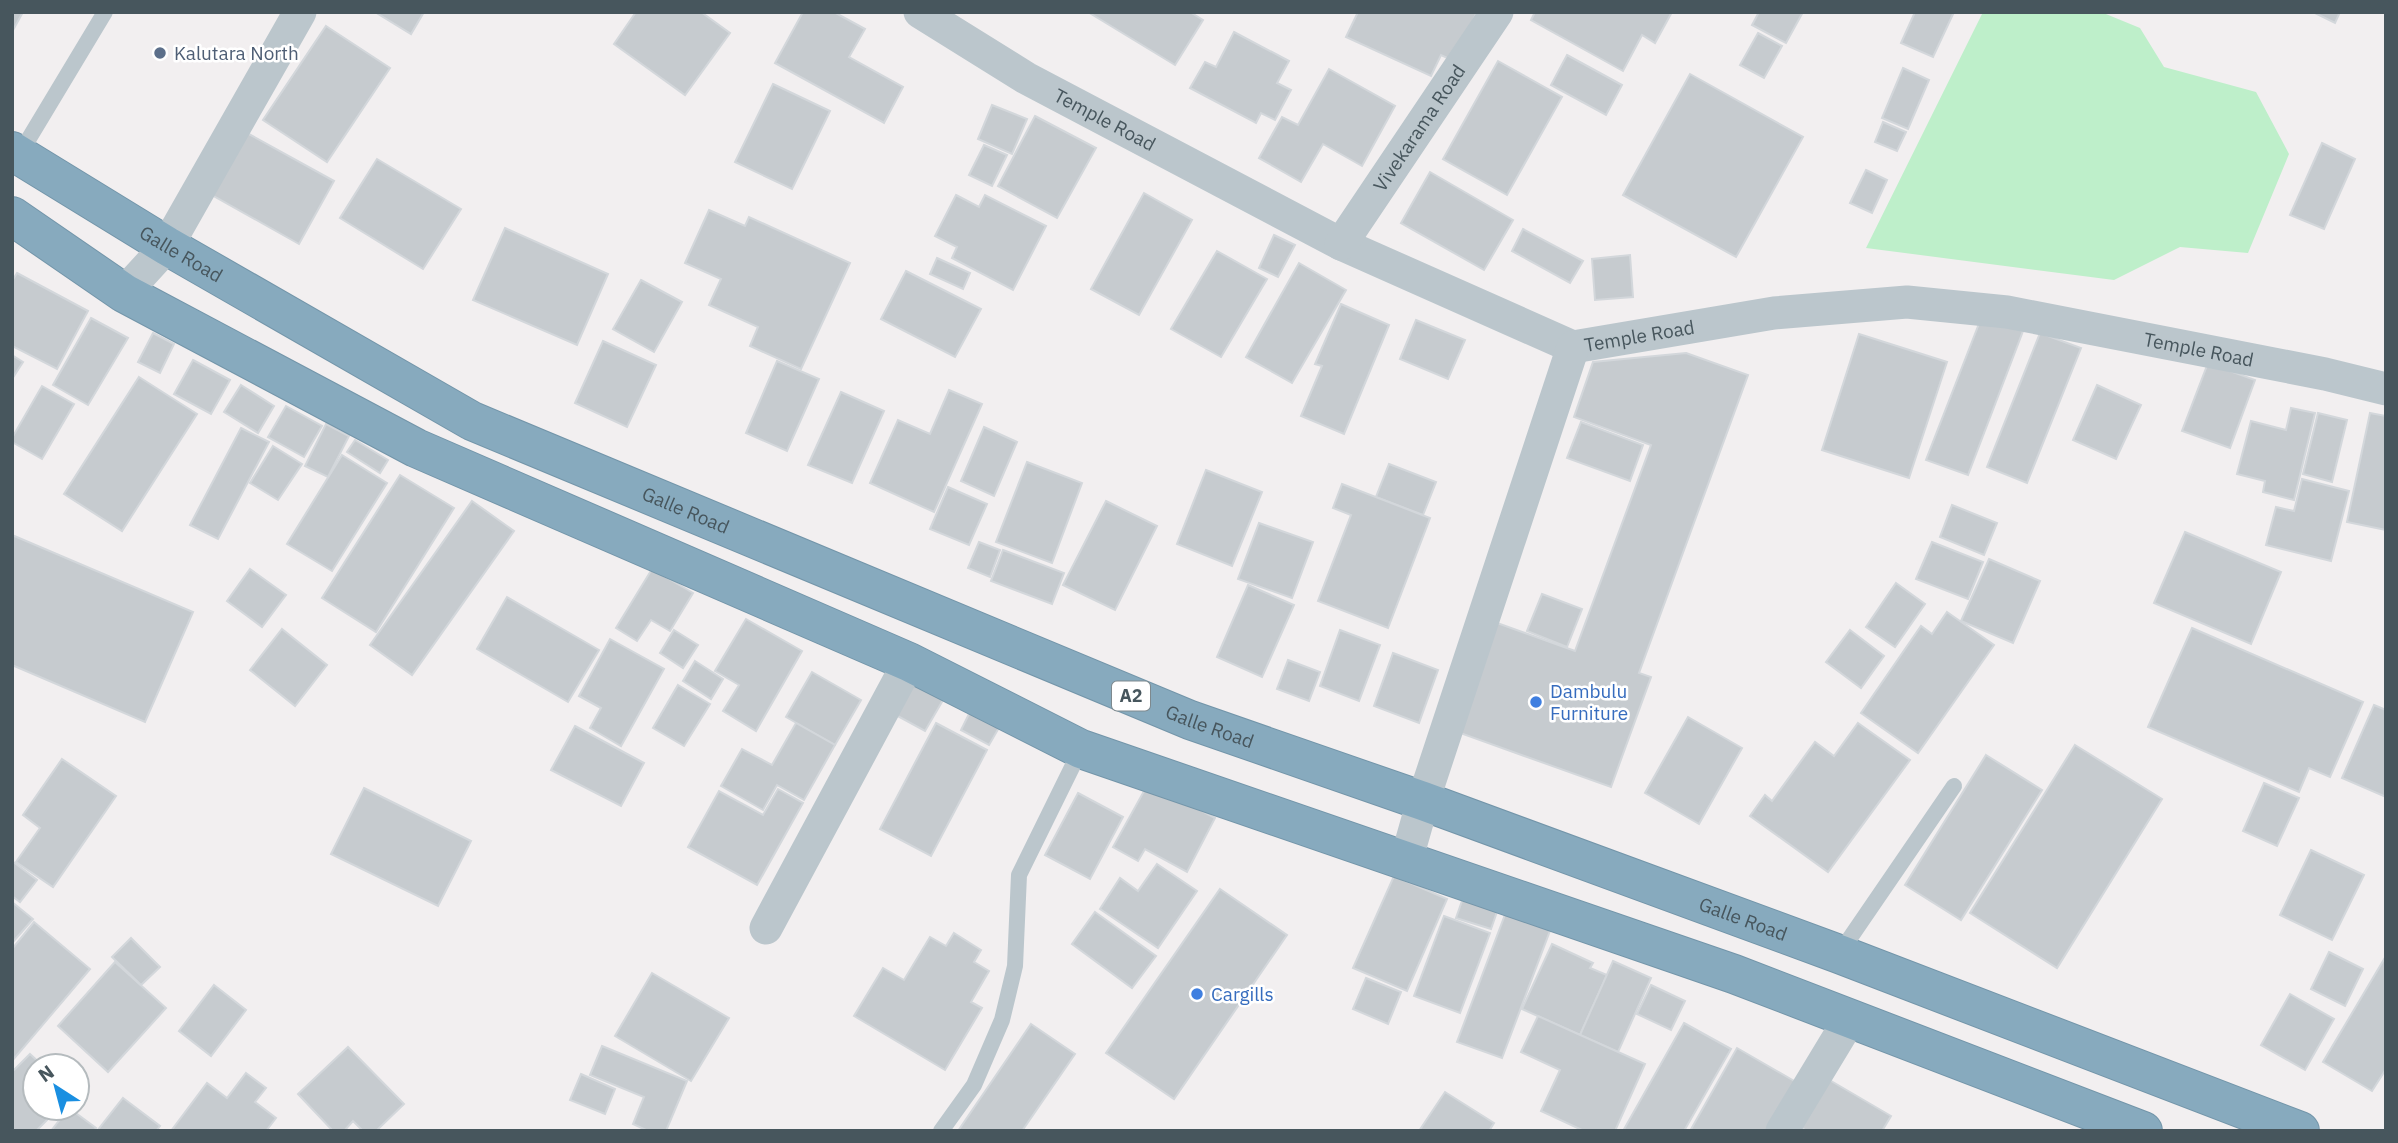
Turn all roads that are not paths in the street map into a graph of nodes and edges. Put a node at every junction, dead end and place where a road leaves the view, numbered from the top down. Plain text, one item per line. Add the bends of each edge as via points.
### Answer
1 (105, 12) edge
2 (300, 12) edge
3 (920, 12) edge
4 (1497, 12) edge
5 (16, 153) edge
6 (12, 216) edge
7 (1341, 244) junction
8 (167, 246) junction
9 (124, 293) junction
10 (1573, 347) junction
11 (2386, 389) edge
12 (909, 662) junction
13 (1081, 749) junction
14 (1954, 786) dead end
15 (1423, 801) junction
16 (1406, 861) junction
17 (766, 928) dead end
18 (1839, 954) junction
19 (1851, 1017) junction
20 (941, 1131) edge
21 (1782, 1131) edge
22 (2143, 1131) edge
23 (2300, 1131) edge

1 - 5 lane
2 - 8 street
3 - 7 street, Temple Road via 1026,78
4 - 7 street, Vivekarama Road
5 - 8 highway, Galle Road / A2
6 - 9 highway
7 - 10 street, Temple Road
8 - 9 street
8 - 15 highway, Galle Road / A2 via 472,421 1190,720
9 - 12 highway via 416,448
10 - 11 street, Temple Road via 1774,313 1907,302 2007,312
10 - 15 street
12 - 13 highway
12 - 17 street
13 - 16 highway
13 - 20 lane via 1019,875 1015,965 1002,1020 974,1086
14 - 18 lane
15 - 16 street
15 - 18 highway, Galle Road / A2
16 - 19 highway
18 - 23 highway, Galle Road / A2
19 - 21 street
19 - 22 highway

